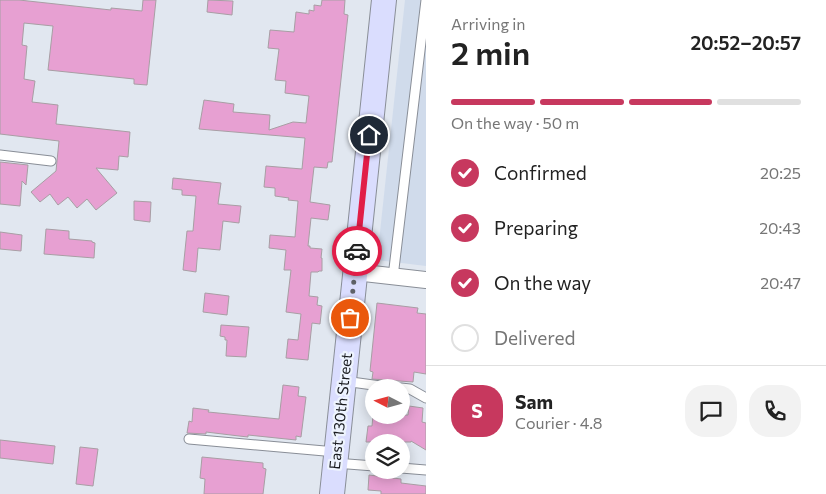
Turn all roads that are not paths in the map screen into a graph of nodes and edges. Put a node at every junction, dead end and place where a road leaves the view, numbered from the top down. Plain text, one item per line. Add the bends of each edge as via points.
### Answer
1 (384, 0) edge
2 (426, 0) edge
3 (0, 155) edge
4 (51, 161) dead end
5 (355, 272) junction
6 (393, 277) junction
7 (426, 280) edge
8 (344, 381) junction
9 (365, 384) edge
10 (410, 389) edge
11 (426, 398) edge
12 (189, 440) dead end
13 (336, 457) junction
14 (365, 464) edge
15 (410, 469) edge
16 (426, 470) edge
17 (332, 494) edge

1 - 5 street, East 130th Street
2 - 6 lane
3 - 4 lane
5 - 6 street
5 - 8 street, East 130th Street
6 - 7 street
8 - 9 lane
8 - 13 street, East 130th Street
10 - 11 lane
12 - 13 lane
13 - 14 lane
13 - 17 street, East 130th Street
15 - 16 lane

